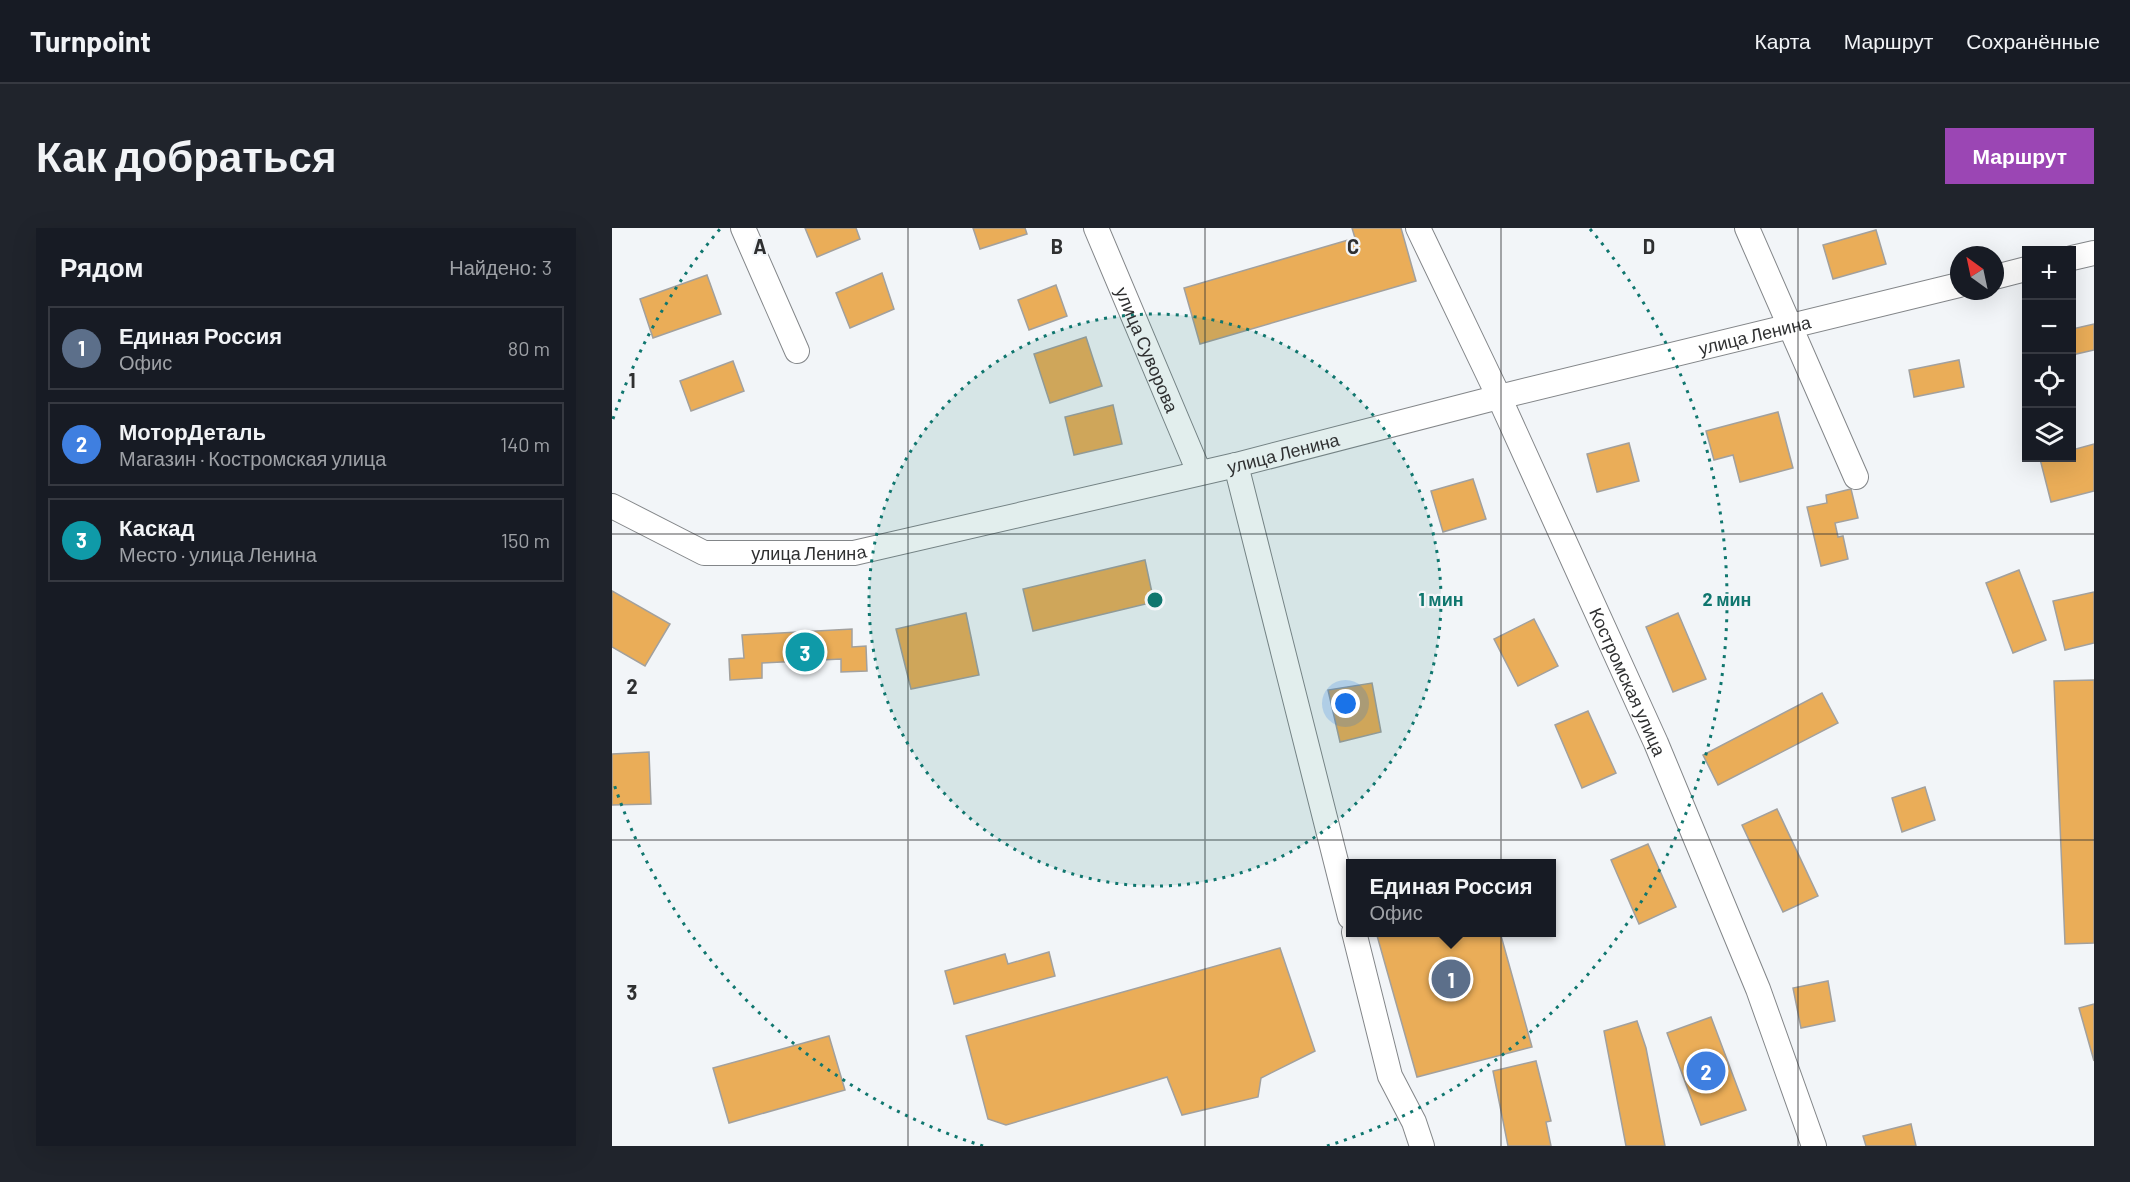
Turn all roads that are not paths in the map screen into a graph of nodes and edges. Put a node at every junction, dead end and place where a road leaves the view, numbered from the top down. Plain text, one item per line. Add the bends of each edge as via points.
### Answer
1 (743, 228) edge
2 (1096, 228) edge
3 (1418, 228) edge
4 (1747, 228) edge
5 (2094, 253) edge
6 (2076, 257) edge
7 (2022, 270) edge
8 (2004, 275) edge
9 (1950, 287) edge
10 (1789, 326) junction
11 (797, 351) dead end
12 (1499, 397) junction
13 (1236, 465) junction
14 (1199, 472) junction
15 (1856, 477) dead end
16 (612, 506) edge
17 (1346, 901) edge
18 (1355, 937) edge
19 (1422, 1146) edge
20 (1814, 1146) edge

1 - 11 street
2 - 14 street, улица Суворова
3 - 12 street, Костромская улица
4 - 10 street
5 - 6 street
7 - 8 street
9 - 10 street, улица Ленина
10 - 12 street, улица Ленина
10 - 15 street
12 - 13 street, улица Ленина
12 - 20 street, Костромская улица via 1656,743 1758,989
13 - 14 street, улица Ленина
13 - 17 street
14 - 16 street, улица Ленина via 854,553 704,553
18 - 19 street via 1390,1076

